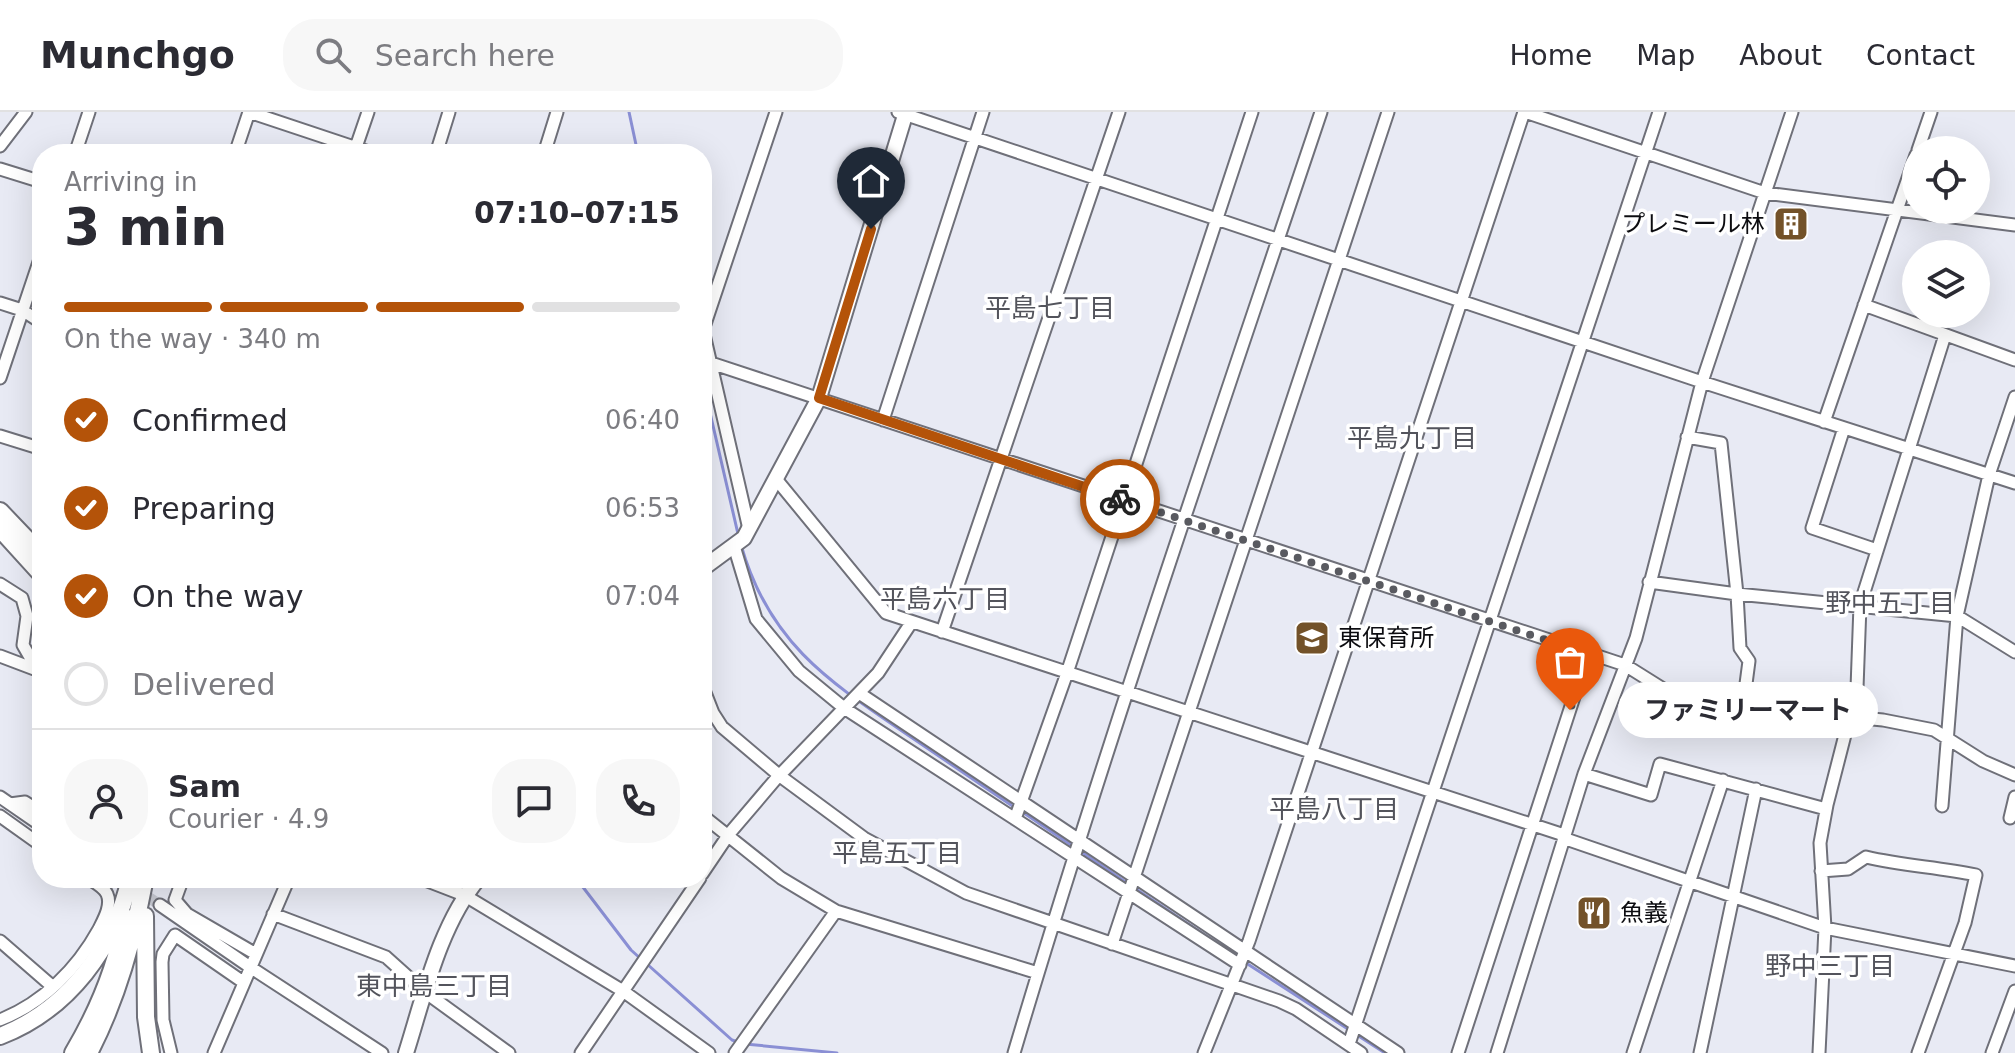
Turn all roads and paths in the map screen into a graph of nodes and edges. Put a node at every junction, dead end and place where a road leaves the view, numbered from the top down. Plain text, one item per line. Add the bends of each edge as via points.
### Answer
1 (26, 112) edge
2 (89, 112) edge
3 (249, 112) edge
4 (368, 112) edge
5 (449, 112) edge
6 (557, 112) edge
7 (776, 112) edge
8 (983, 112) edge
9 (1119, 112) edge
10 (1252, 112) edge
11 (1321, 112) edge
12 (1388, 112) edge
13 (1525, 112) edge
14 (1659, 112) edge
15 (1792, 112) edge
16 (1931, 112) edge
17 (903, 113) edge
18 (1923, 136) edge
19 (974, 139) junction
20 (78, 144) edge
21 (238, 144) edge
22 (335, 144) edge
23 (357, 144) edge
24 (439, 144) edge
25 (547, 144) edge
26 (0, 146) edge
27 (1646, 153) junction
28 (0, 169) edge
29 (32, 179) edge
30 (1097, 180) junction
31 (1765, 193) junction
32 (1902, 196) edge
33 (1897, 210) junction
34 (1217, 220) junction
35 (2015, 225) edge
36 (1278, 240) junction
37 (1339, 260) junction
38 (32, 282) edge
39 (1461, 301) junction
40 (0, 303) edge
41 (712, 303) edge
42 (1864, 305) junction
43 (22, 310) junction
44 (32, 316) edge
45 (1945, 335) junction
46 (1583, 342) junction
47 (2015, 360) edge
48 (712, 363) edge
49 (0, 378) edge
50 (1702, 382) junction
51 (712, 387) edge
52 (2015, 397) edge
53 (819, 398) junction
54 (883, 420) junction
55 (1824, 422) junction
56 (1844, 428) junction
57 (0, 436) edge
58 (1687, 437) junction
59 (32, 446) edge
60 (1908, 449) junction
61 (1000, 459) junction
62 (1989, 475) junction
63 (776, 479) junction
64 (2015, 483) edge
65 (1124, 500) junction
66 (0, 516) edge
67 (1185, 520) junction
68 (741, 539) junction
69 (1246, 540) junction
70 (32, 546) edge
71 (1877, 550) junction
72 (32, 561) edge
73 (712, 561) edge
74 (1367, 581) junction
75 (1649, 582) junction
76 (0, 584) edge
77 (1737, 594) junction
78 (1860, 605) junction
79 (1957, 616) junction
80 (1490, 621) junction
81 (911, 623) junction
82 (942, 632) junction
83 (2015, 652) edge
84 (1588, 654) junction
85 (0, 656) edge
86 (32, 660) edge
87 (1625, 665) junction
88 (32, 670) edge
89 (1067, 673) junction
90 (1125, 692) junction
91 (852, 700) junction
92 (1189, 712) junction
93 (712, 713) edge
94 (1742, 714) junction
95 (1849, 717) junction
96 (1946, 737) junction
97 (1311, 752) junction
98 (1584, 774) junction
99 (2015, 775) edge
100 (780, 776) junction
101 (1723, 780) junction
102 (1756, 789) junction
103 (1434, 792) junction
104 (2015, 797) edge
105 (5, 801) edge
106 (1942, 806) dead end
107 (32, 807) edge
108 (1826, 809) junction
109 (1018, 811) junction
110 (0, 816) edge
111 (2010, 818) dead end
112 (32, 819) edge
113 (712, 822) edge
114 (1533, 824) junction
115 (729, 834) junction
116 (1564, 836) junction
117 (32, 839) edge
118 (1075, 848) junction
119 (712, 860) edge
120 (1821, 871) junction
121 (1689, 881) junction
122 (1131, 886) junction
123 (102, 888) edge
124 (127, 888) edge
125 (129, 888) edge
126 (143, 888) edge
127 (145, 888) edge
128 (179, 888) edge
129 (285, 888) edge
130 (446, 888) edge
131 (470, 888) edge
132 (693, 888) edge
133 (464, 895) junction
134 (1734, 896) junction
135 (160, 905) tunnel mouth
136 (836, 911) junction
137 (273, 914) junction
138 (1051, 924) junction
139 (1825, 928) junction
140 (0, 941) edge
141 (1112, 944) junction
142 (1955, 952) junction
143 (256, 954) junction
144 (1242, 960) junction
145 (2015, 966) edge
146 (250, 967) junction
147 (1038, 973) junction
148 (243, 982) junction
149 (1232, 985) junction
150 (53, 987) junction
151 (623, 991) junction
152 (2015, 991) edge
153 (425, 992) junction
154 (0, 1020) edge
155 (1352, 1034) junction
156 (0, 1036) edge
157 (740, 1046) edge
158 (73, 1053) edge
159 (89, 1053) edge
160 (151, 1053) edge
161 (171, 1053) edge
162 (214, 1053) edge
163 (382, 1053) edge
164 (406, 1053) edge
165 (509, 1053) edge
166 (581, 1053) edge
167 (709, 1053) edge
168 (1014, 1053) edge
169 (1204, 1053) edge
170 (1361, 1053) edge
171 (1398, 1053) edge
172 (1458, 1053) edge
173 (1497, 1053) edge
174 (1633, 1053) edge
175 (1700, 1053) edge
176 (1819, 1053) edge
177 (1918, 1053) edge
178 (1992, 1053) edge

1 - 26 street
2 - 20 street
3 - 21 street
3 - 22 street
4 - 23 street
5 - 24 street
6 - 25 street
7 - 41 street
8 - 19 street
9 - 30 street
10 - 34 street
11 - 36 street
12 - 37 street
13 - 27 street
13 - 39 street
14 - 27 street
15 - 31 street
16 - 18 street
17 - 19 street
17 - 53 main road
19 - 30 street
19 - 54 street
27 - 31 street
27 - 46 street
28 - 29 street
30 - 34 street
30 - 61 street
31 - 33 street
31 - 50 street
32 - 33 street
33 - 35 street
33 - 42 street
34 - 36 street
34 - 65 street
36 - 37 street
36 - 67 street
37 - 39 street
37 - 69 street
38 - 43 street
39 - 46 street
39 - 74 street
40 - 43 street
42 - 45 street
42 - 55 street
43 - 44 street
43 - 49 street
45 - 47 street
45 - 60 street
46 - 50 street
46 - 80 street
48 - 53 street
50 - 55 street
50 - 58 street
51 - 68 street
52 - 62 street
53 - 54 street
53 - 63 main road
54 - 61 street
55 - 56 street
56 - 60 street
56 - 71 street via 1812,528
57 - 59 street
58 - 75 street
58 - 77 street via 1721,443
60 - 62 street
60 - 71 street
61 - 65 street
61 - 82 street
62 - 64 street
62 - 79 street
63 - 68 main road
63 - 81 street via 886,613
65 - 67 street
65 - 89 street
66 - 70 highway
66 - 72 highway
67 - 69 street
67 - 90 street
68 - 73 main road
68 - 91 street via 756,619 799,671
69 - 74 street
69 - 92 street
71 - 78 street
74 - 80 street
74 - 97 street
75 - 77 street
75 - 87 street
76 - 86 street via 22,598 27,616 23,645
77 - 78 street
77 - 94 street via 1740,648 1749,661
78 - 79 street
78 - 95 street via 1857,688
79 - 83 street
79 - 96 street
80 - 84 street
80 - 103 street
81 - 82 street
81 - 91 street via 878,673
82 - 89 street
84 - 87 street
84 - 114 street
85 - 88 street
87 - 94 street via 1676,697
87 - 98 street
89 - 90 street
89 - 109 street
90 - 92 street
90 - 118 street
91 - 100 street
91 - 109 street
91 - 109 street
92 - 97 street
92 - 122 street
93 - 100 street
94 - 95 street via 1764,709
95 - 96 street via 1903,723
95 - 108 street
96 - 99 street
96 - 106 street
97 - 103 street
97 - 144 street
98 - 101 street via 1651,795 1660,764
98 - 116 street
100 - 115 street
100 - 138 street via 864,838 966,893
101 - 102 street
101 - 121 street
102 - 108 street
102 - 134 street
103 - 114 street
103 - 155 street
104 - 111 street
105 - 107 street
105 - 112 street
108 - 120 street
109 - 118 street
109 - 118 street
110 - 117 street
113 - 115 street
114 - 116 street
114 - 172 street
115 - 119 street
115 - 136 street via 781,878
116 - 121 street
116 - 173 street
118 - 122 street
118 - 122 street
118 - 138 street
120 - 139 street
120 - 142 street via 1848,869 1866,857 1976,875
121 - 134 street
121 - 174 street
122 - 141 street
122 - 144 street
123 - 150 street via 108,908 103,922 80,959
124 - 156 highway via 112,930 82,977 48,1009
125 - 158 highway via 111,973
126 - 159 highway via 128,957
127 - 160 highway
128 - 143 street via 175,900 187,914
129 - 137 street
130 - 133 street
131 - 133 main road
132 - 151 street
133 - 151 street
133 - 153 main road
134 - 139 street
134 - 175 street
135 - 146 street
136 - 147 street
136 - 157 street
137 - 143 street
137 - 153 street via 386,957
138 - 141 street
138 - 147 street
139 - 142 street
139 - 176 street
140 - 150 street
141 - 149 street
142 - 145 street
142 - 177 street
143 - 146 street
144 - 149 street
144 - 155 street
146 - 148 street
146 - 163 street
147 - 168 street
148 - 161 street via 175,935 162,962 163,1020
148 - 162 street
149 - 155 street
149 - 169 street
150 - 154 street
151 - 166 street
151 - 167 street
152 - 178 street
153 - 164 main road
153 - 165 street
155 - 170 street
155 - 171 street

